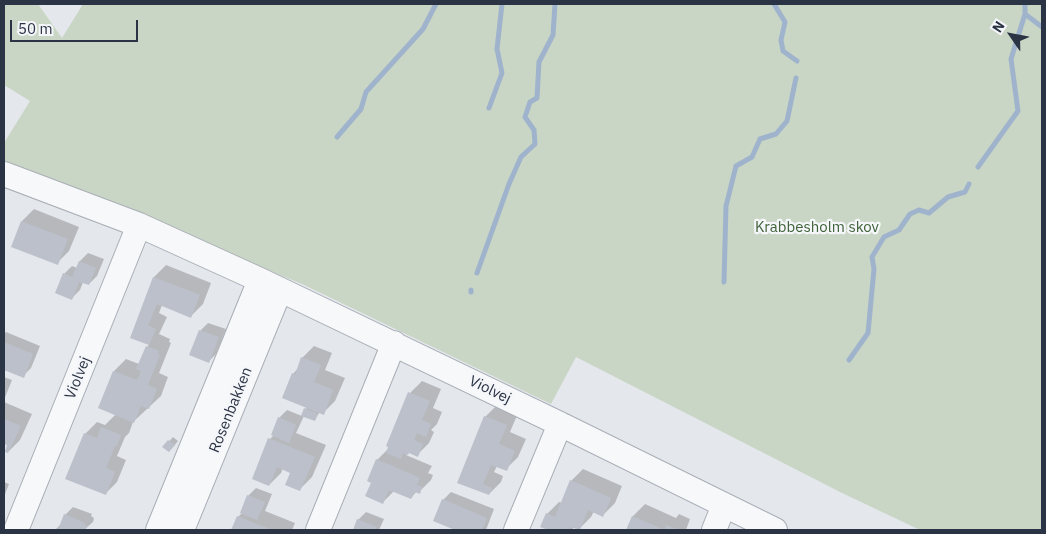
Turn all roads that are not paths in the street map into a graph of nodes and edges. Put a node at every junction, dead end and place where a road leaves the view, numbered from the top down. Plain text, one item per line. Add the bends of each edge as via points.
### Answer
1 (4, 174) edge
2 (139, 225) junction
3 (270, 285) junction
4 (394, 343) junction
5 (560, 424) junction
6 (724, 505) junction
7 (16, 530) edge
8 (158, 530) edge
9 (182, 530) edge
10 (318, 530) edge
11 (516, 530) edge
12 (714, 530) edge
13 (775, 530) edge

1 - 2 street, Violvej
2 - 3 street, Violvej
2 - 7 street, Violvej
3 - 4 street, Violvej
3 - 8 street
3 - 9 street, Rosenbakken
4 - 5 street, Violvej
4 - 10 street
5 - 6 street, Violvej
5 - 11 street
6 - 12 street
6 - 13 street, Violvej

